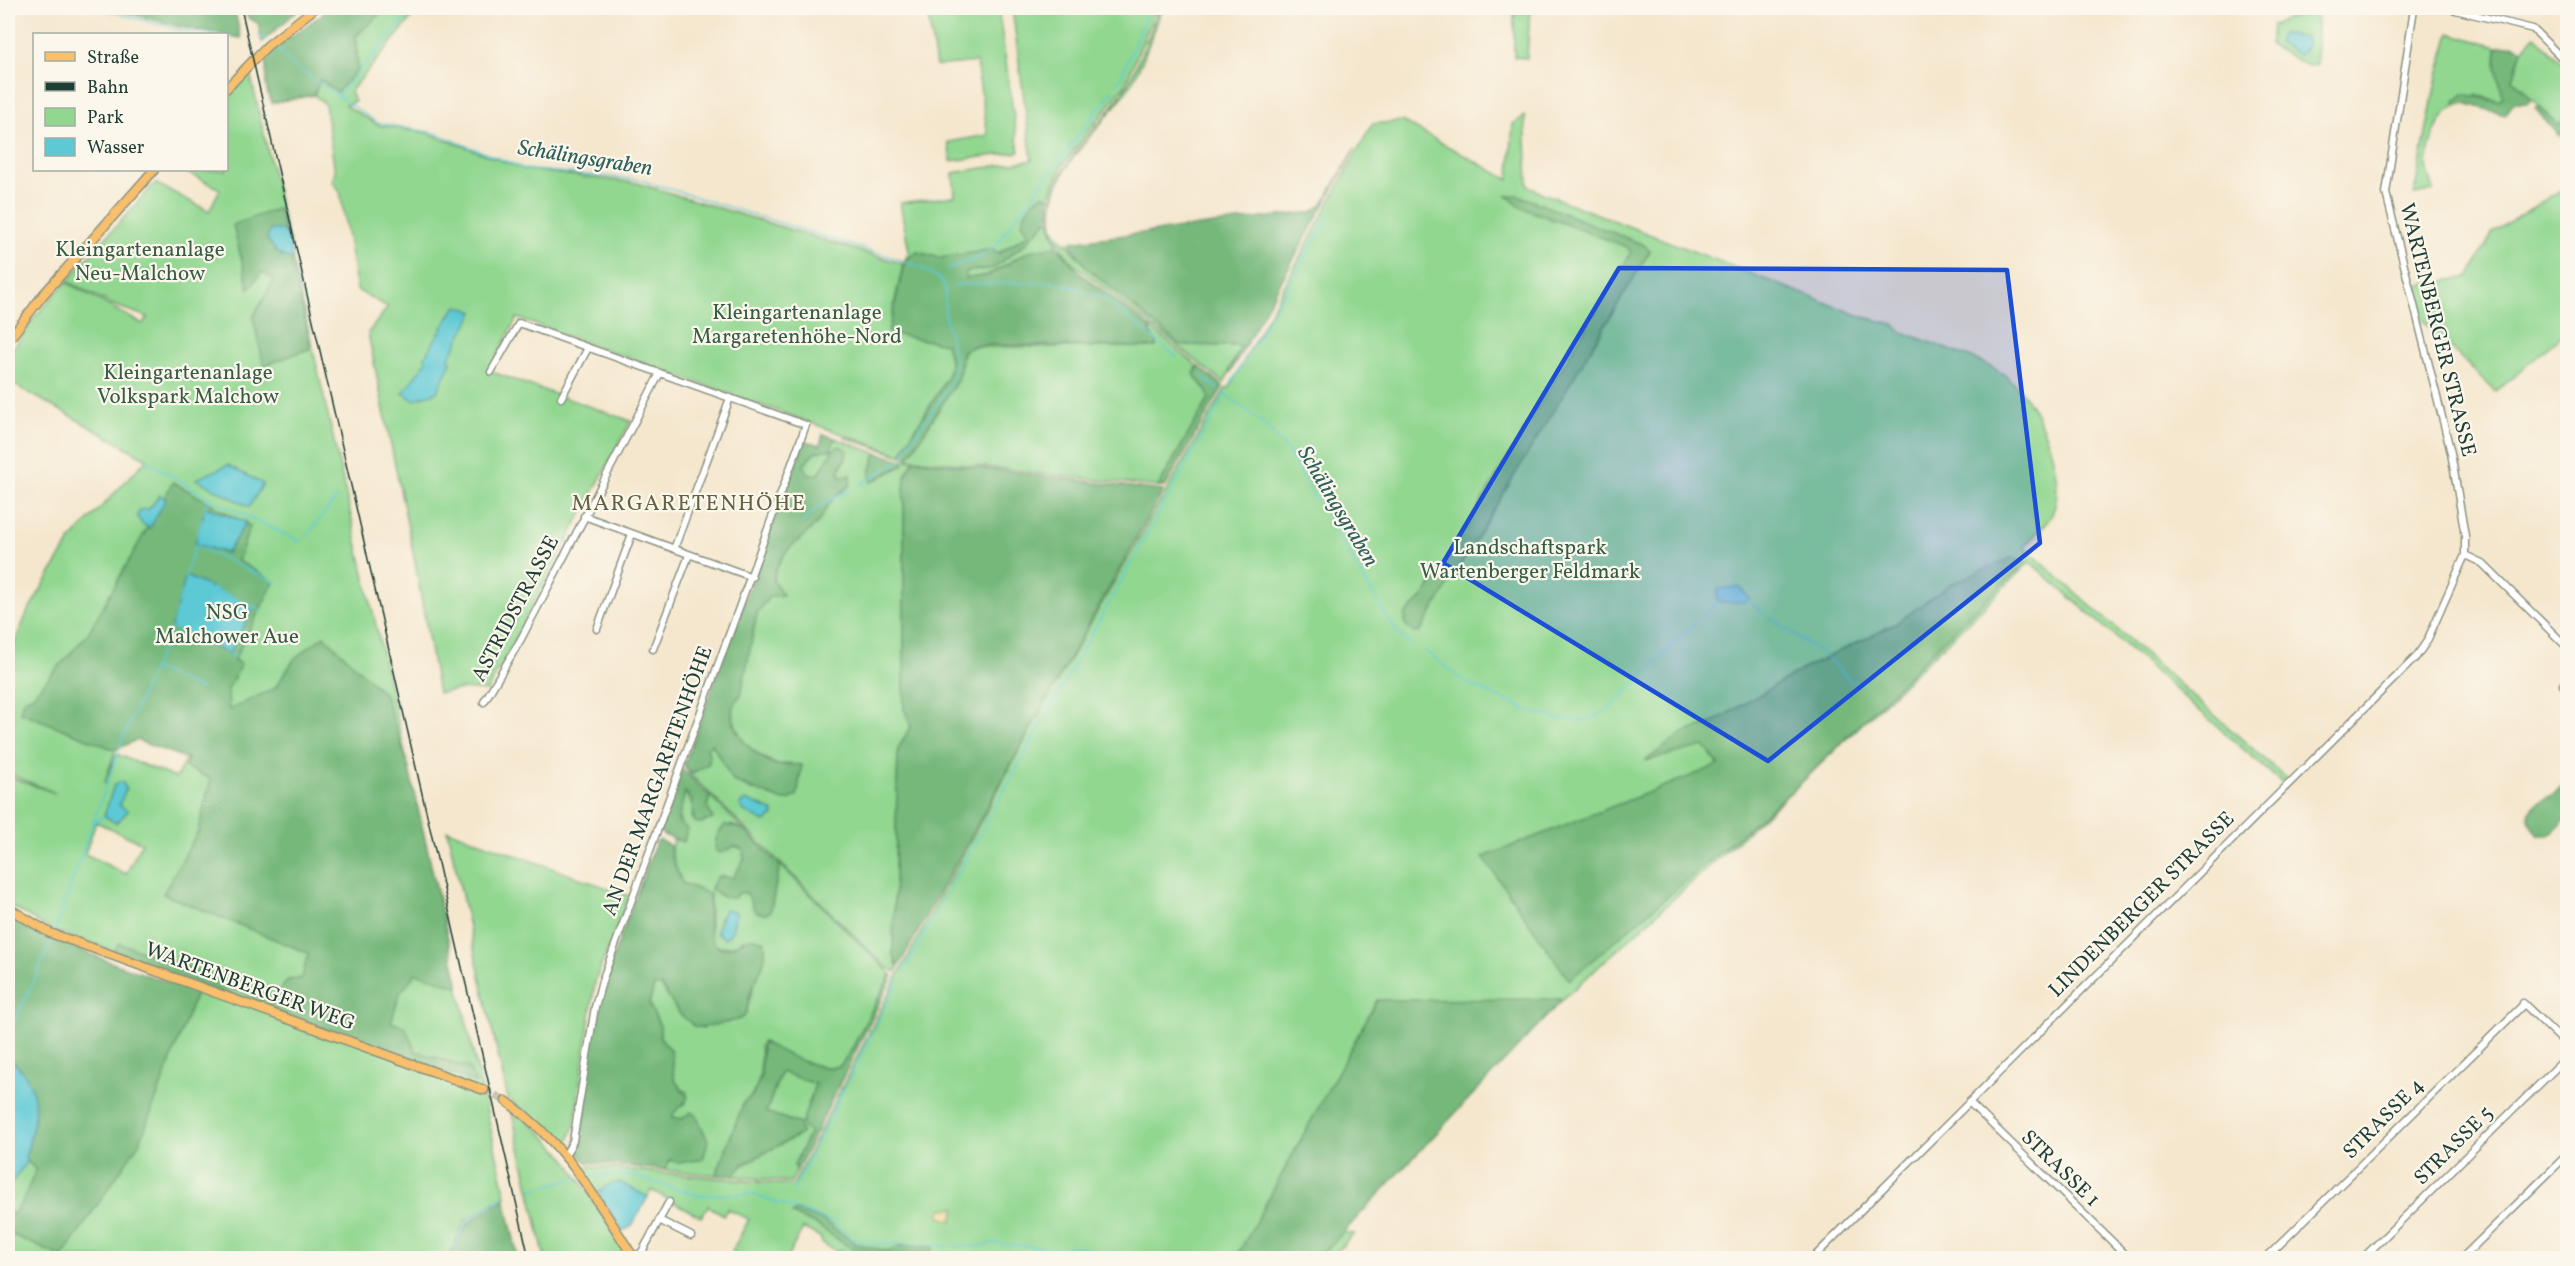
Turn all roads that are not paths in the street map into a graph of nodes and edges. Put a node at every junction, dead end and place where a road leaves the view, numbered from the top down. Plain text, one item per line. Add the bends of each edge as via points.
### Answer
1 (315, 8) edge
2 (2414, 8) edge
3 (2447, 8) edge
4 (2562, 57) dead end
5 (228, 86) edge
6 (153, 171) edge
7 (8, 341) edge
8 (588, 348) junction
9 (491, 372) dead end
10 (660, 373) junction
11 (561, 398) dead end
12 (730, 398) junction
13 (584, 516) junction
14 (632, 534) junction
15 (674, 549) junction
16 (689, 555) junction
17 (2465, 555) junction
18 (752, 577) junction
19 (597, 629) dead end
20 (2568, 648) edge
21 (653, 649) dead end
22 (484, 702) dead end
23 (8, 909) edge
24 (2568, 1046) edge
25 (2568, 1056) edge
26 (484, 1090) tunnel mouth
27 (506, 1101) tunnel mouth
28 (1969, 1102) junction
29 (566, 1154) junction
30 (2568, 1154) edge
31 (669, 1202) dead end
32 (659, 1220) junction
33 (691, 1236) dead end
34 (2568, 1255) edge
35 (634, 1258) edge
36 (1812, 1258) edge
37 (2129, 1258) edge
38 (2266, 1258) edge
39 (2363, 1258) edge
40 (2462, 1258) edge
41 (2564, 1258) edge

1 - 5 main road via 267,46
2 - 17 street, WARTENBERGER STRASSE via 2386,193 2453,460
3 - 4 street via 2533,29
6 - 7 main road via 43,295
8 - 9 street via 519,323
8 - 10 street
8 - 11 street
10 - 12 street
10 - 13 street, ASTRIDSTRASSE
12 - 15 street
12 - 18 street, AN DER MARGARETENHÖHE via 806,425
13 - 14 street
13 - 22 street, ASTRIDSTRASSE
14 - 15 street
14 - 19 street
15 - 16 street
16 - 18 street
16 - 21 street
17 - 20 street via 2482,563
17 - 28 street, LINDENBERGER STRASSE via 2416,657
18 - 29 street, AN DER MARGARETENHÖHE via 602,981 573,1141
23 - 26 main road, WARTENBERGER WEG via 50,933
24 - 38 street, STRASSE 4 via 2523,1003
25 - 39 street, STRASSE 5
27 - 29 main road via 540,1127
28 - 36 street, LINDENBERGER STRASSE
28 - 37 street, STRASSE 1
29 - 35 main road
30 - 40 street
31 - 32 street
32 - 33 street
32 - 35 street via 642,1252
34 - 41 street

